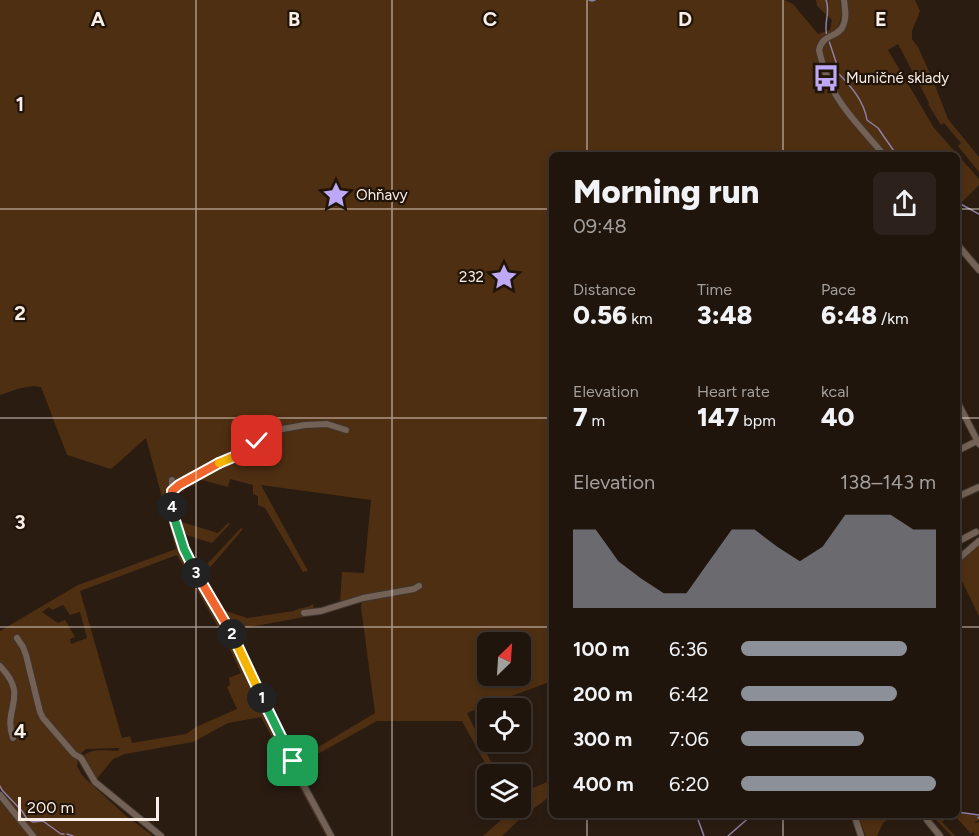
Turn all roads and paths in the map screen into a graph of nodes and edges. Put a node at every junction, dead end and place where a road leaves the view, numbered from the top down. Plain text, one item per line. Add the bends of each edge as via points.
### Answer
1 (844, 0) edge
2 (881, 152) edge
3 (960, 248) edge
4 (979, 270) edge
5 (960, 407) edge
6 (346, 430) dead end
7 (978, 443) edge
8 (960, 450) edge
9 (172, 480) dead end
10 (979, 487) edge
11 (172, 491) junction
12 (960, 495) edge
13 (976, 532) dead end
14 (960, 540) edge
15 (979, 541) edge
16 (960, 555) edge
17 (419, 586) dead end
18 (304, 613) dead end
19 (17, 638) dead end
20 (1, 667) edge
21 (13, 738) dead end
22 (0, 795) edge
23 (855, 818) edge
24 (927, 820) dead end
25 (33, 836) edge
26 (161, 836) edge
27 (331, 836) edge
28 (861, 836) edge
29 (940, 836) edge

1 - 2 street via 844,23 825,38 819,50 831,86
3 - 4 street
5 - 7 street
6 - 11 street via 327,424 271,431 238,455
7 - 8 street
9 - 11 street
10 - 12 street
11 - 27 street via 172,511 188,559 231,632
13 - 14 street
15 - 16 street
17 - 18 street
19 - 26 street via 25,651 41,715 81,758 95,782
20 - 21 street via 14,690 9,726
22 - 25 street
23 - 28 street
24 - 29 street

